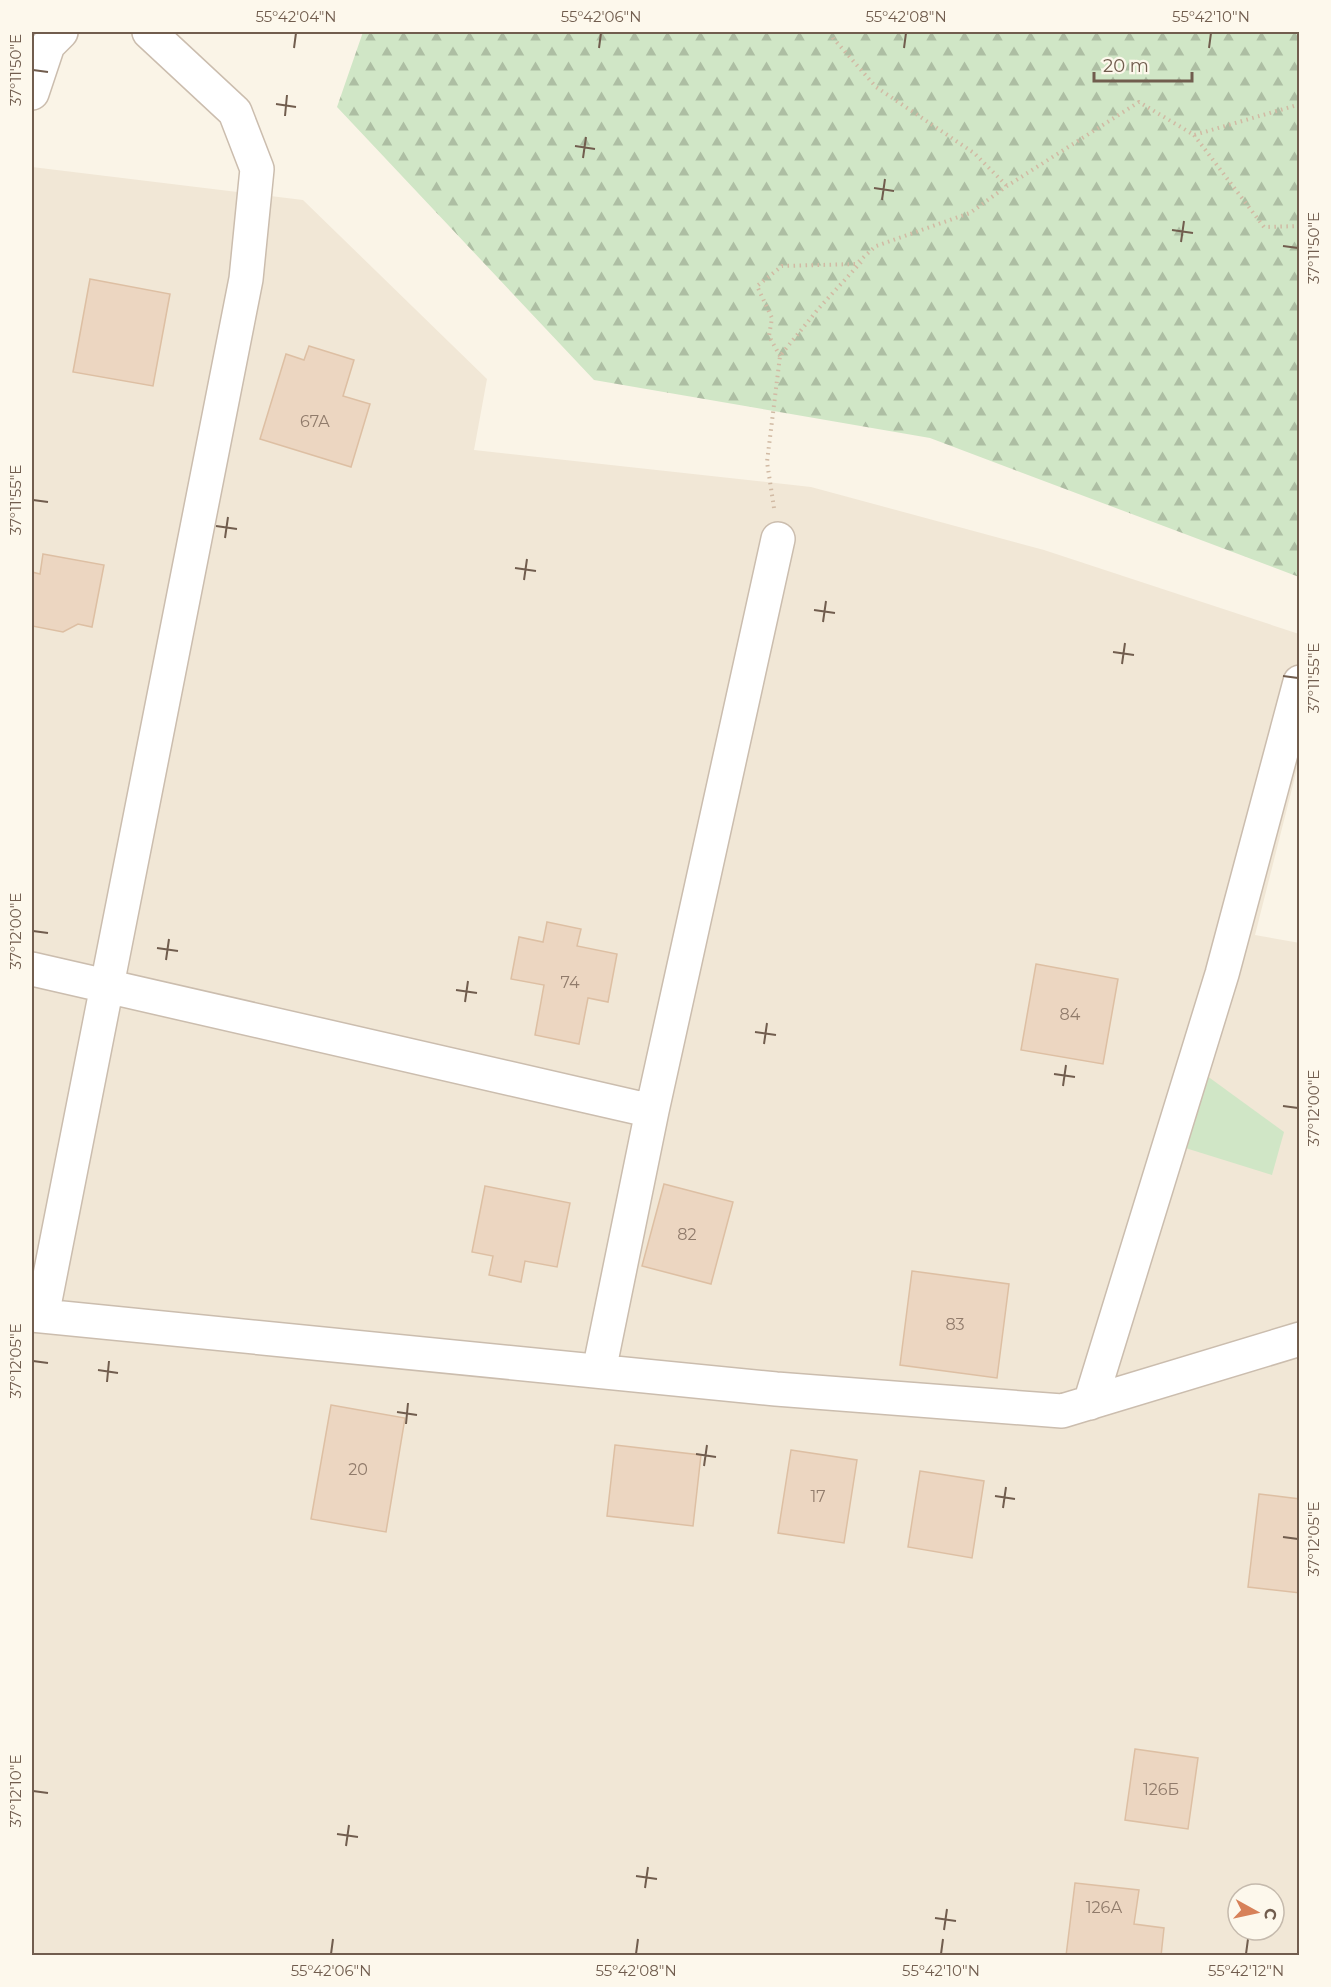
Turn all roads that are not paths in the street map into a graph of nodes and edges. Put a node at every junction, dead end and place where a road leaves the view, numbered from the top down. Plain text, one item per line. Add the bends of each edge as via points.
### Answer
1 (61, 32) edge
2 (149, 32) edge
3 (32, 93) edge
4 (778, 539) road end
5 (1299, 682) edge
6 (32, 969) edge
7 (107, 987) junction
8 (652, 1111) junction
9 (37, 1316) edge
10 (1299, 1339) edge
11 (598, 1371) junction
12 (1090, 1403) junction

1 - 3 lane via 48,45
2 - 7 lane via 235,112 257,169 246,279
4 - 8 lane
5 - 12 lane via 1222,974
6 - 7 lane
7 - 8 lane
7 - 9 lane
8 - 11 lane
9 - 11 lane
10 - 12 lane
11 - 12 lane via 1062,1411

